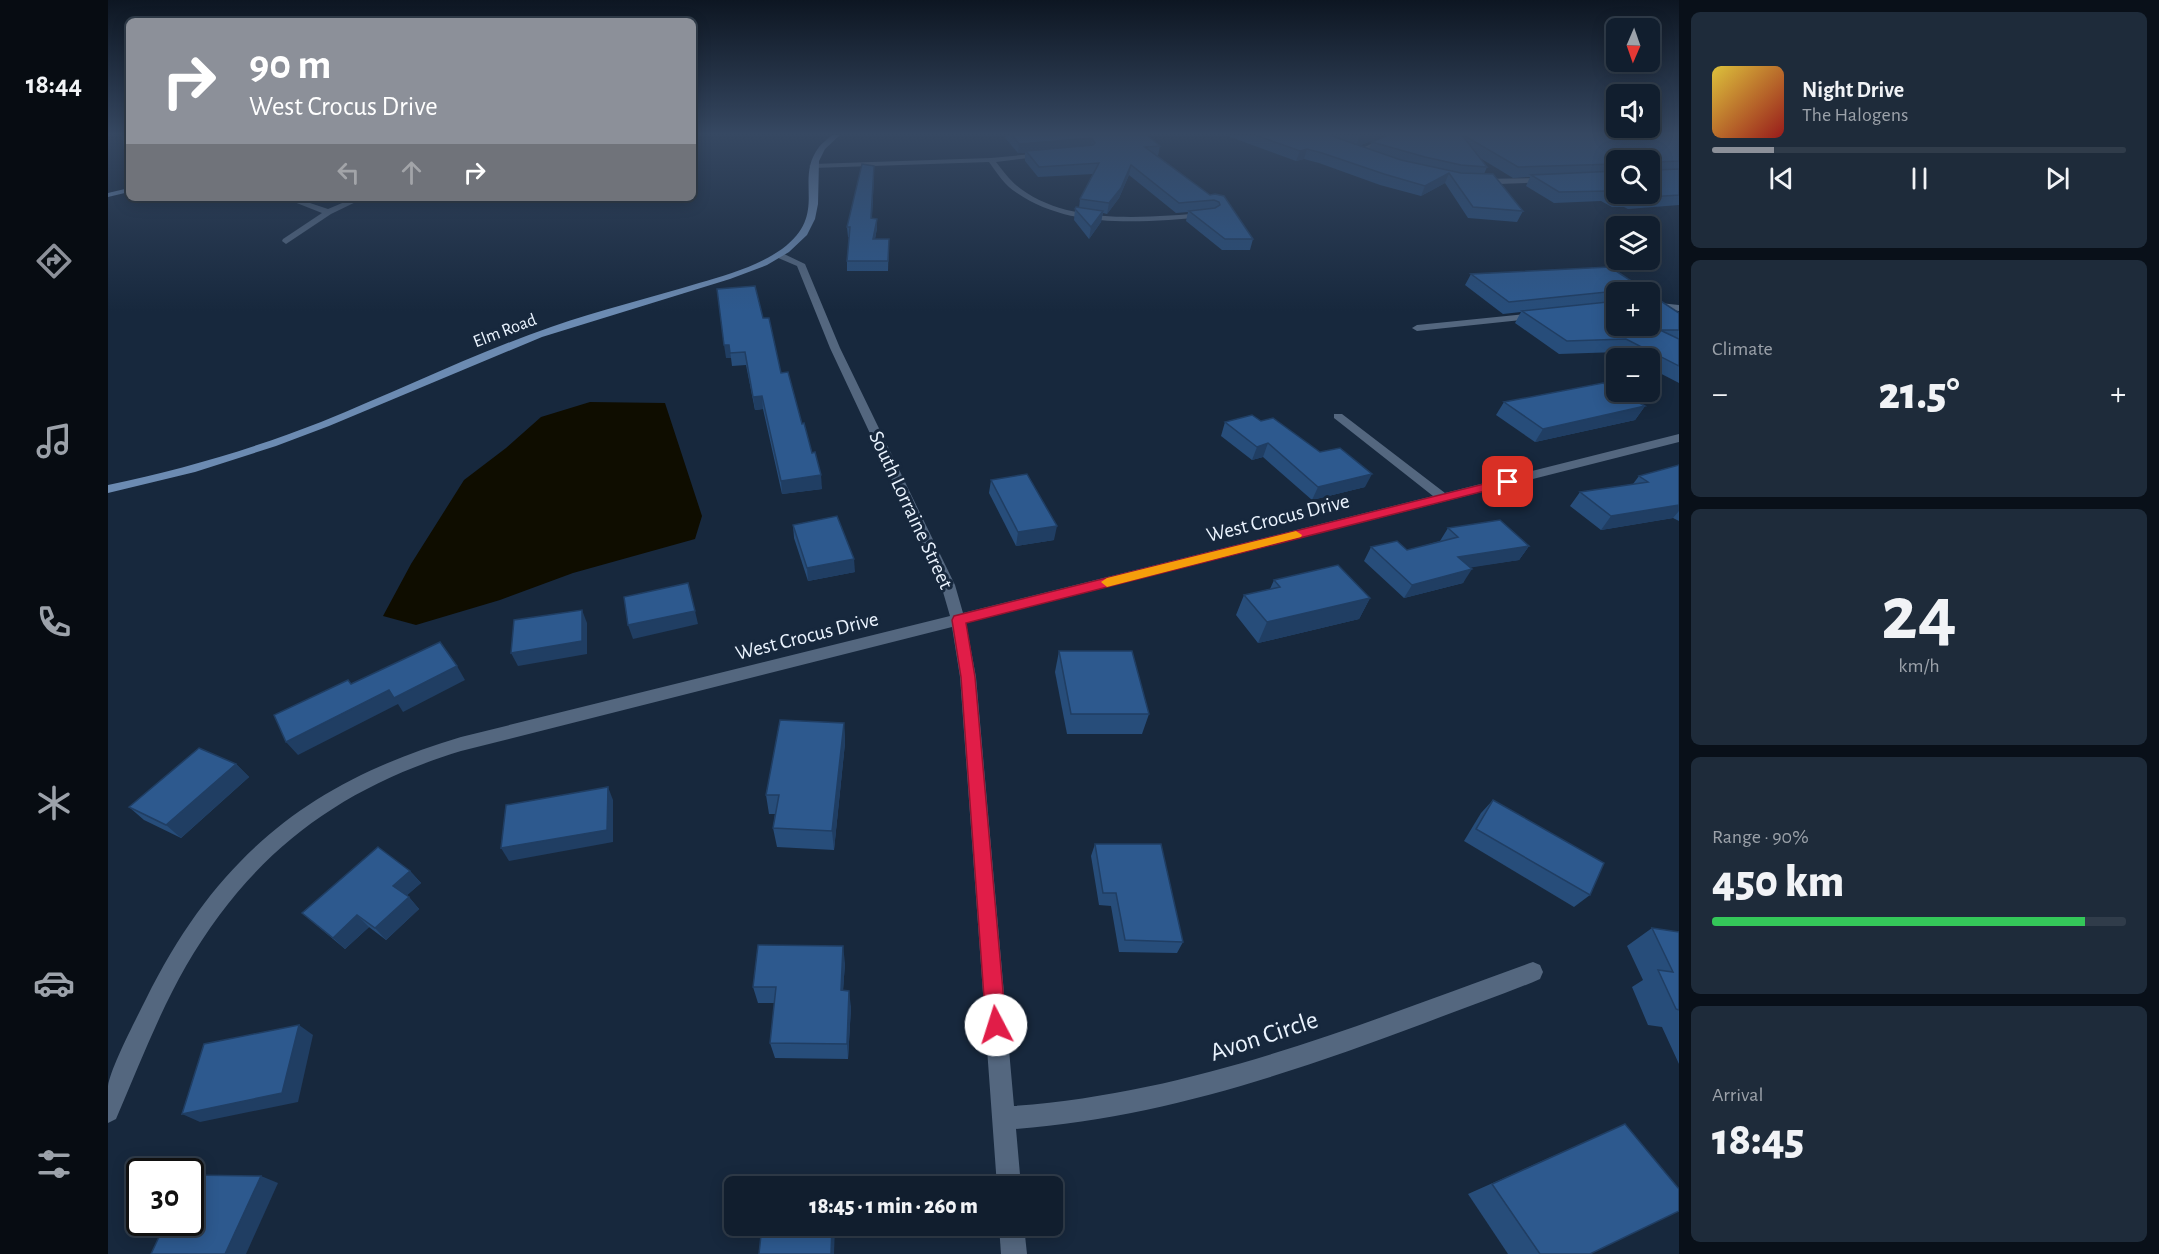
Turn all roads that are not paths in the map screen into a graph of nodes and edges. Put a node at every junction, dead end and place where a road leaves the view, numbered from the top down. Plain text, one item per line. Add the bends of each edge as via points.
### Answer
1 (815, 194) edge
2 (1025, 194) edge
3 (297, 201) edge
4 (353, 201) edge
5 (328, 212) junction
6 (1211, 215) edge
7 (286, 241) dead end
8 (779, 255) junction
9 (1660, 306) edge
10 (1679, 308) edge
11 (1546, 315) edge
12 (1417, 328) dead end
13 (1338, 416) dead end
14 (1679, 438) edge
15 (108, 489) edge
16 (1444, 498) junction
17 (958, 620) junction
18 (1533, 972) dead end
19 (108, 1111) edge
20 (1004, 1118) junction
21 (1008, 1176) edge
22 (1013, 1236) edge
23 (1014, 1254) edge

1 - 8 street, Elm Road via 813,218 799,240
2 - 6 street via 1069,212 1157,219
3 - 5 street
4 - 5 street
5 - 7 street
8 - 15 street, Elm Road via 746,271 538,335 285,438
8 - 17 street, South Lorraine Street via 801,264 836,348 948,585
9 - 10 street
11 - 12 street
13 - 16 street
14 - 16 street, West Crocus Drive
16 - 17 street, West Crocus Drive
17 - 19 street, West Crocus Drive via 443,748 356,784 275,840 207,915 154,1005
17 - 20 street, South Lorraine Street via 968,677
18 - 20 street, Avon Circle via 1277,1064 1200,1087 1058,1114
20 - 21 street, South Lorraine Street
22 - 23 street

